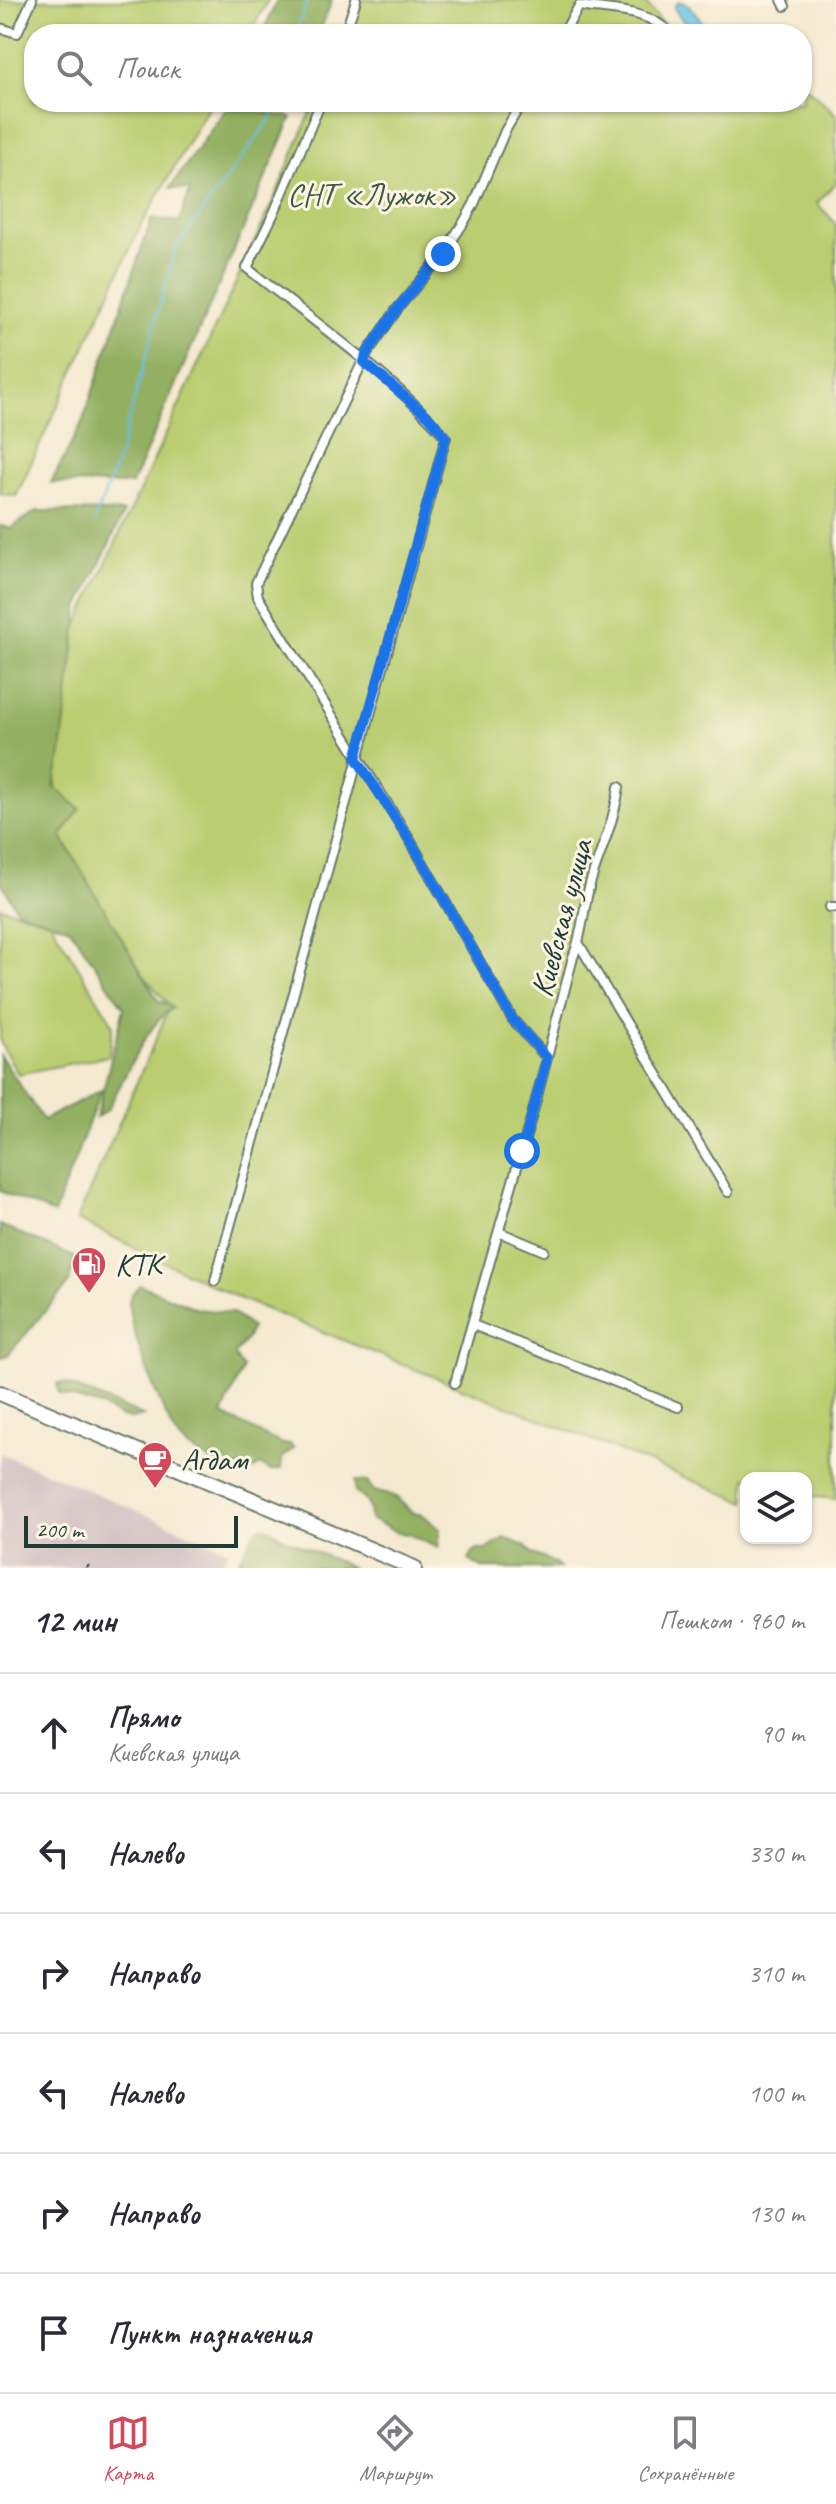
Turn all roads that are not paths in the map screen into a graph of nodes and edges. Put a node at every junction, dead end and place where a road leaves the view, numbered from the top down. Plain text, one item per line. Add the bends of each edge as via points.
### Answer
1 (32, 0) edge
2 (356, 0) edge
3 (348, 24) edge
4 (569, 24) edge
5 (662, 24) edge
6 (0, 28) edge
7 (317, 112) edge
8 (516, 112) edge
9 (364, 362) junction
10 (356, 758) junction
11 (619, 787) dead end
12 (579, 944) junction
13 (547, 1058) junction
14 (728, 1192) dead end
15 (499, 1232) junction
16 (544, 1251) dead end
17 (215, 1281) dead end
18 (473, 1325) junction
19 (455, 1383) dead end
20 (0, 1393) edge
21 (678, 1407) dead end
22 (414, 1568) edge

1 - 6 street via 17,33
2 - 3 street
4 - 5 street via 579,6 649,17
7 - 9 street via 247,268
8 - 9 street via 464,222
9 - 10 street via 446,437
9 - 10 street via 256,583 258,597
10 - 13 street via 411,842 513,1020
10 - 17 street
11 - 12 street, Киевская улица via 615,816 590,884
12 - 13 street, Киевская улица
12 - 14 street
13 - 15 street, Киевская улица
15 - 16 street
15 - 18 street, Киевская улица
18 - 19 street, Киевская улица
18 - 21 street
20 - 22 highway

